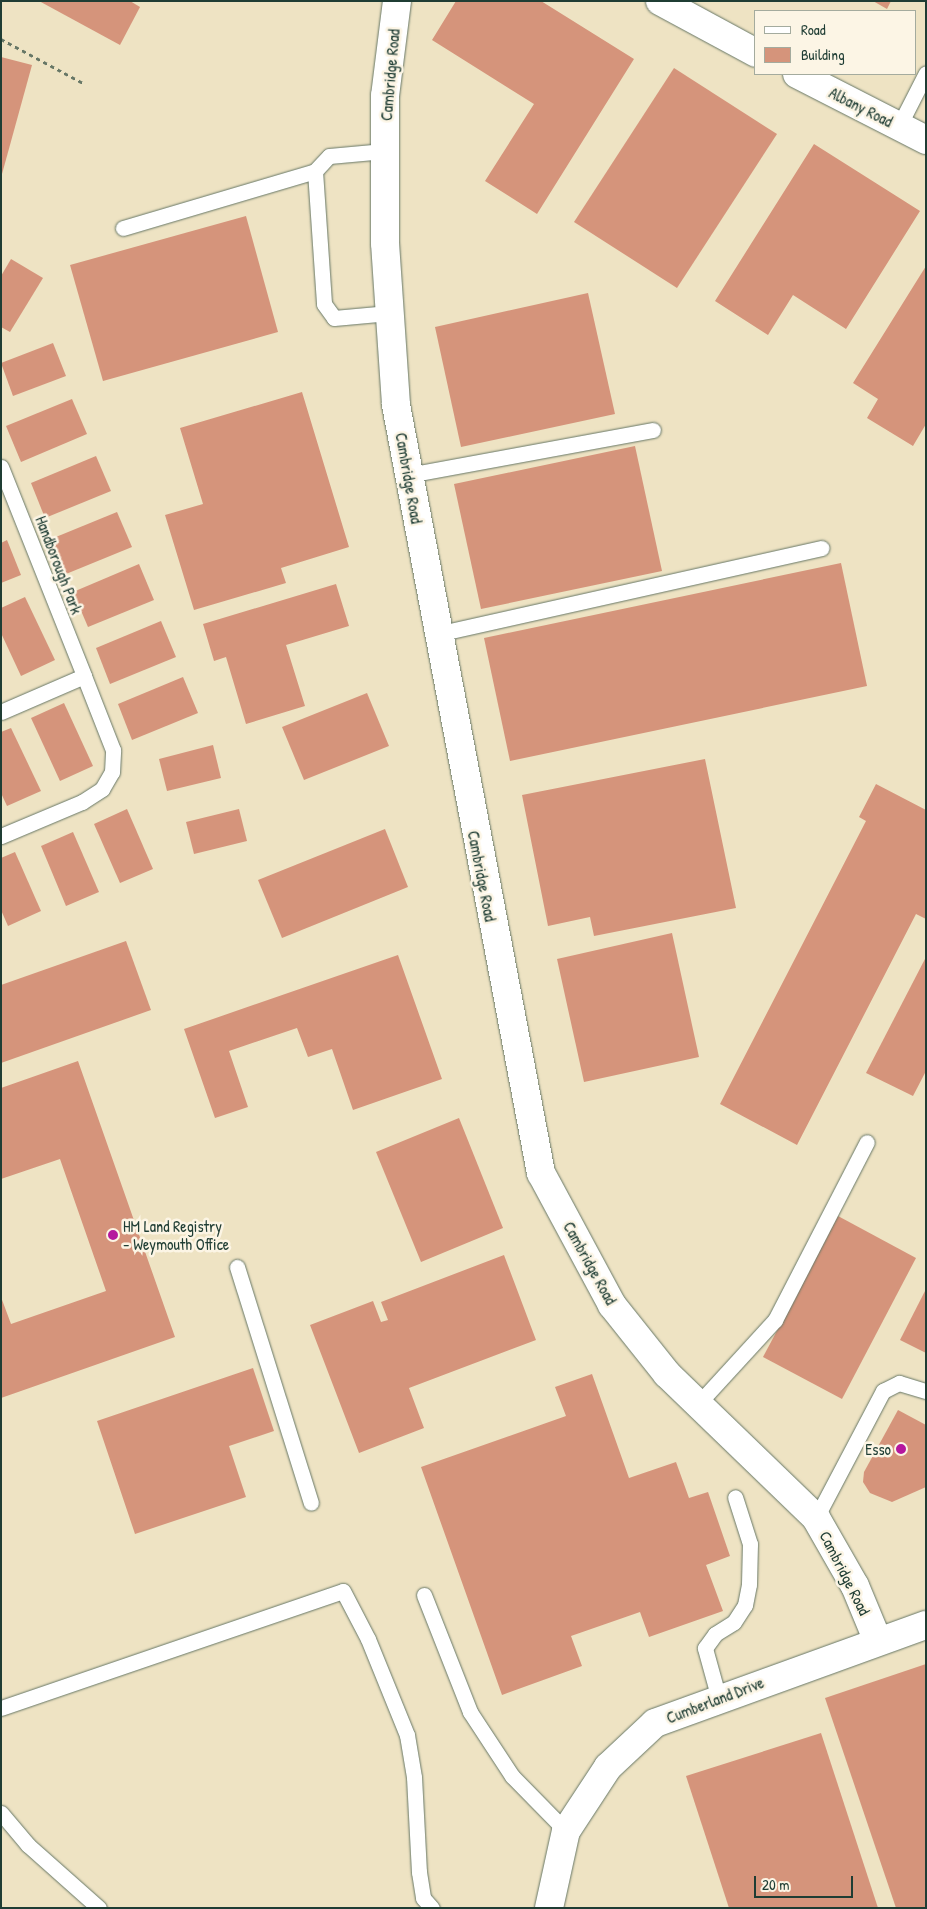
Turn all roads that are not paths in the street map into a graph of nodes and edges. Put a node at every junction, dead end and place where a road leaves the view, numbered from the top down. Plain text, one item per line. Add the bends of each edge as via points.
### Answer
1 (397, 1) edge
2 (660, 1) edge
3 (754, 52) edge
4 (926, 73) edge
5 (799, 75) edge
6 (899, 126) junction
7 (926, 140) edge
8 (384, 151) junction
9 (315, 171) junction
10 (123, 228) dead end
11 (390, 313) junction
12 (653, 430) dead end
13 (1, 467) edge
14 (408, 475) junction
15 (821, 548) dead end
16 (437, 634) junction
17 (84, 676) junction
18 (1, 712) edge
19 (1, 836) edge
20 (867, 1142) dead end
21 (237, 1267) dead end
22 (926, 1391) edge
23 (698, 1404) junction
24 (735, 1496) dead end
25 (310, 1503) dead end
26 (816, 1518) junction
27 (424, 1595) dead end
28 (926, 1625) edge
29 (877, 1639) junction
30 (719, 1699) junction
31 (1, 1708) edge
32 (1, 1813) edge
33 (566, 1831) junction
34 (99, 1908) edge
35 (432, 1908) edge
36 (549, 1908) edge

1 - 8 street, Cambridge Road via 385,96
2 - 3 street
4 - 6 lane
5 - 6 street, Albany Road
6 - 7 street, Albany Road
8 - 9 lane via 329,156
8 - 11 street, Cambridge Road
9 - 10 lane
9 - 11 lane via 324,304 334,318
11 - 14 street, Cambridge Road via 396,405
12 - 14 lane
13 - 17 lane, Handborough Park
14 - 16 street, Cambridge Road
15 - 16 lane
16 - 23 street, Cambridge Road via 541,1173 612,1305 667,1374
17 - 18 lane
17 - 19 lane, Handborough Park via 113,750 112,772 102,790 82,802
20 - 23 lane via 775,1320
21 - 25 lane
22 - 26 lane via 899,1383 884,1391
23 - 26 street, Cambridge Road
24 - 30 lane via 750,1544 749,1584 745,1605 738,1616 705,1648
26 - 29 street, Cambridge Road via 855,1586
27 - 33 lane via 470,1712 512,1776
28 - 29 street, Cumberland Drive
29 - 30 street, Cumberland Drive
30 - 33 street, Cumberland Drive via 655,1723 608,1766
31 - 35 lane via 343,1591 368,1639 407,1735 414,1777 419,1872 423,1898
32 - 34 lane via 28,1845
33 - 36 street, Cumberland Drive

